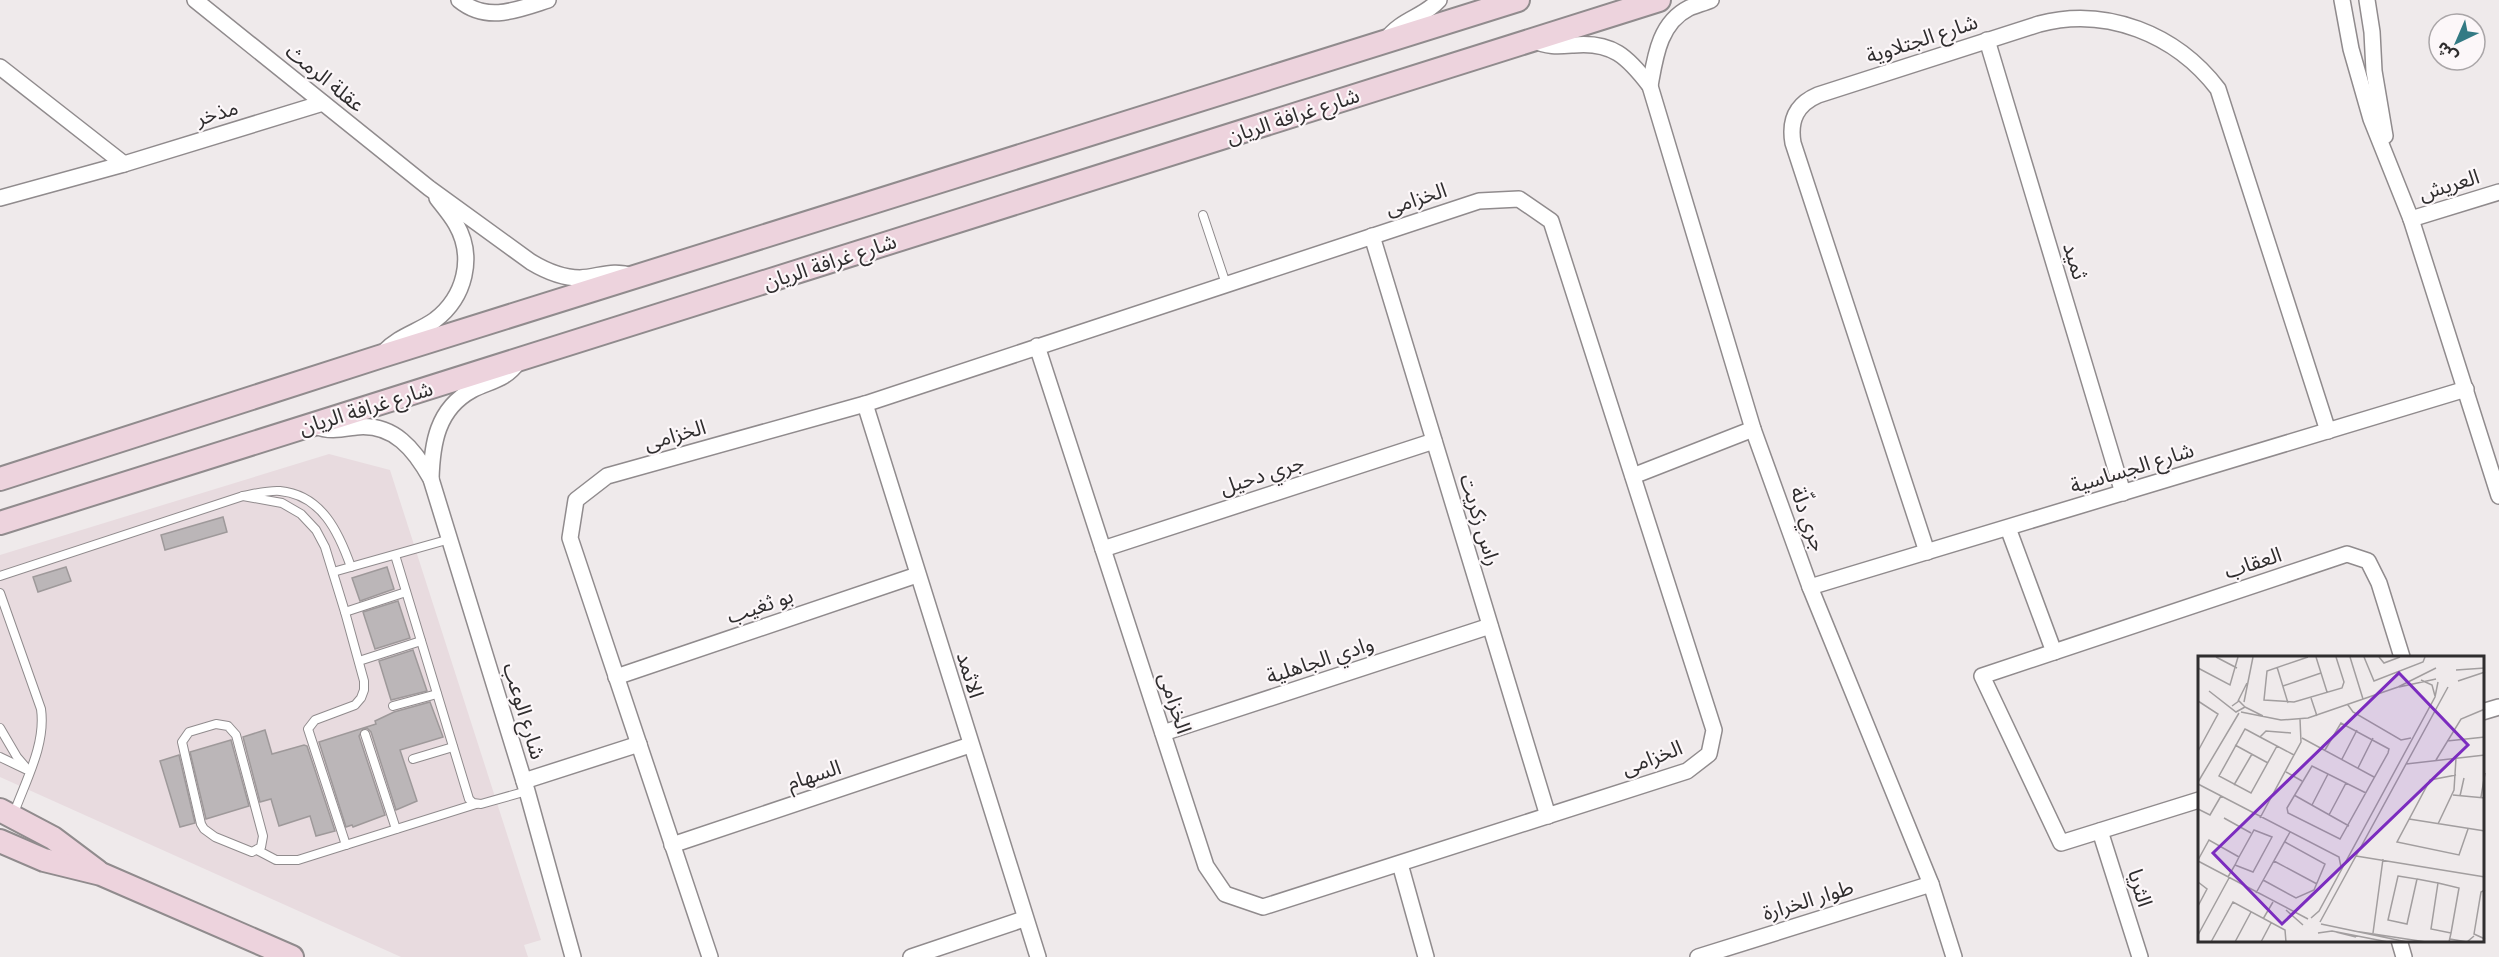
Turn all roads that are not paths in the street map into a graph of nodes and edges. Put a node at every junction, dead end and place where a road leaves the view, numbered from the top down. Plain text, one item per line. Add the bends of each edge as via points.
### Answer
1 (195, 0) edge
2 (459, 0) edge
3 (548, 0) edge
4 (1439, 0) edge
5 (1518, 0) edge
6 (1659, 0) edge
7 (1711, 0) edge
8 (2342, 0) edge
9 (2367, 0) edge
10 (1533, 40) junction
11 (1987, 40) junction
12 (1383, 43) junction
13 (0, 67) edge
14 (1650, 86) junction
15 (322, 103) junction
16 (124, 164) junction
17 (2393, 171) junction
18 (429, 188) junction
19 (2499, 192) edge
20 (0, 198) edge
21 (1203, 215) dead end
22 (2411, 219) junction
23 (1372, 236) junction
24 (635, 277) junction
25 (1226, 284) junction
26 (1037, 346) junction
27 (378, 357) junction
28 (520, 360) junction
29 (2466, 389) junction
30 (865, 404) junction
31 (312, 425) junction
32 (1753, 429) junction
33 (2328, 431) junction
34 (1434, 441) junction
35 (1633, 476) junction
36 (0, 479) edge
37 (431, 479) junction
38 (2123, 493) junction
39 (243, 496) junction
40 (2499, 496) edge
41 (0, 523) edge
42 (2008, 528) junction
43 (450, 539) junction
44 (1103, 549) junction
45 (1927, 552) junction
46 (395, 555) junction
47 (351, 567) junction
48 (333, 572) junction
49 (917, 575) junction
50 (0, 576) edge
51 (1810, 587) junction
52 (406, 592) junction
53 (1, 598) edge
54 (345, 612) junction
55 (1490, 626) junction
56 (422, 641) junction
57 (2054, 652) junction
58 (2402, 656) edge
59 (359, 661) junction
60 (616, 677) junction
61 (437, 694) junction
62 (393, 706) dead end
63 (2499, 707) edge
64 (2484, 711) edge
65 (0, 728) edge
66 (365, 734) dead end
67 (1163, 734) junction
68 (639, 744) junction
69 (970, 745) junction
70 (453, 747) junction
71 (0, 757) edge
72 (413, 759) dead end
73 (29, 771) junction
74 (525, 786) junction
75 (2198, 800) edge
76 (476, 804) junction
77 (7, 813) edge
78 (1548, 816) junction
79 (396, 829) junction
80 (2100, 831) junction
81 (0, 841) edge
82 (346, 845) junction
83 (672, 845) junction
84 (256, 850) junction
85 (1400, 864) junction
86 (101, 874) junction
87 (1931, 884) junction
88 (1024, 919) junction
89 (2400, 942) edge
90 (292, 957) edge
91 (573, 957) edge
92 (710, 957) edge
93 (911, 957) edge
94 (1038, 957) edge
95 (1426, 957) edge
96 (1698, 957) edge
97 (1954, 957) edge
98 (2140, 957) edge
99 (2404, 957) edge

1 - 15 street, عقلة الرمث
2 - 3 street via 486,13 501,14
4 - 12 street via 1400,24
5 - 12 main road, شارع غرافة الريان
6 - 10 main road, شارع غرافة الريان
7 - 14 street, جري دلّة via 1684,11 1663,34 1654,56
8 - 17 street via 2351,49
9 - 17 street via 2374,71
10 - 14 street, جري دلّة via 1554,46 1588,43 1609,48 1628,60
10 - 28 main road, شارع غرافة الريان
11 - 33 street, شارع الجتلاوية via 2057,19 2095,18 2132,27 2180,51 2207,75 2225,105
11 - 38 street, ثميد
11 - 45 street, شارع الجتلاوية via 1810,98 1798,110 1791,126 1793,143
12 - 24 main road, شارع غرافة الريان
13 - 16 street
14 - 32 street, جري دلّة
15 - 16 street, مذخر
15 - 18 street, عقلة الرمث
16 - 20 street, مذخر
17 - 22 street
18 - 24 street, عقلة الرمث via 547,272 582,278 613,272
18 - 27 street, عقلة الرمث via 463,238 466,254 462,283 439,316 391,344
19 - 22 street, العريش
21 - 25 lane
22 - 29 street
23 - 25 street, الخزامى
23 - 34 street, راس زكريت
23 - 35 street, الخزامى via 1479,201 1519,199 1551,221
24 - 27 main road, شارع غرافة الريان
25 - 26 street, الخزامى
26 - 30 street, الخزامى
26 - 44 street, الخزامى
27 - 36 main road, شارع غرافة الريان
28 - 31 main road, شارع غرافة الريان
28 - 37 street, شارع الوعب via 503,378 472,390 445,416 432,449
29 - 33 street, شارع الجساسية
29 - 40 street
30 - 49 street, الاثمد
30 - 60 street, الخزامى via 607,476 576,500 570,538
31 - 37 street, شارع الوعب via 333,430 370,427 393,434 419,456
31 - 41 main road, شارع غرافة الريان
32 - 35 street
32 - 51 street, جري دلّة
33 - 38 street, شارع الجساسية
34 - 44 street, جري دحيل
34 - 55 street, راس زكريت
35 - 78 street, الخزامى via 1714,730 1709,754 1687,771
37 - 43 street, شارع الوعب
38 - 42 street, شارع الجساسية
39 - 47 lane via 280,491 318,507 332,522
39 - 48 lane via 282,503 301,514 316,530
39 - 50 lane
42 - 45 street, شارع الجساسية
42 - 57 street
43 - 46 lane
43 - 74 street, شارع الوعب
44 - 67 street, الخزامى
45 - 51 street, شارع الجساسية
46 - 47 lane
46 - 52 lane
47 - 48 lane
48 - 54 lane
49 - 60 street, بو ثغيب
49 - 69 street, الاثمد
51 - 87 street, جري دلّة
52 - 54 lane
52 - 56 lane
53 - 73 lane via 41,709 41,737
54 - 59 lane
55 - 67 street, وادي الجاهلية
55 - 78 street, راس زكريت
56 - 59 lane
56 - 61 lane
57 - 58 street, العقاب via 2347,554 2368,561 2379,583
57 - 80 street, العقاب via 1982,676 2061,843
59 - 82 lane via 364,681 361,698 355,705 315,720 309,729
60 - 68 street, الخزامى
61 - 62 lane
61 - 70 lane
63 - 64 street
65 - 73 lane
66 - 79 lane
67 - 85 street, الخزامى via 1206,867 1225,894 1263,907
68 - 74 street
68 - 83 street, الخزامى
69 - 83 street, السهام
69 - 88 street, الاثمد
70 - 72 lane
70 - 76 lane via 469,799
71 - 73 lane
73 - 77 lane
74 - 76 lane
74 - 91 street, شارع الوعب
75 - 80 street, العقاب
76 - 79 lane
77 - 81 main road
77 - 86 main road via 53,838
78 - 85 street, الخزامى
79 - 82 lane
80 - 98 street, الثريا
81 - 86 main road via 44,860
82 - 84 lane via 287,861
83 - 92 street, الخزامى
84 - 84 lane via 261,847 263,836 233,730 222,724 189,732 182,748 204,829 246,851
85 - 95 street
86 - 90 main road
87 - 96 street, طوار الخرارة
87 - 97 street, جري دلّة
88 - 93 street
88 - 94 street, الاثمد
89 - 99 street

